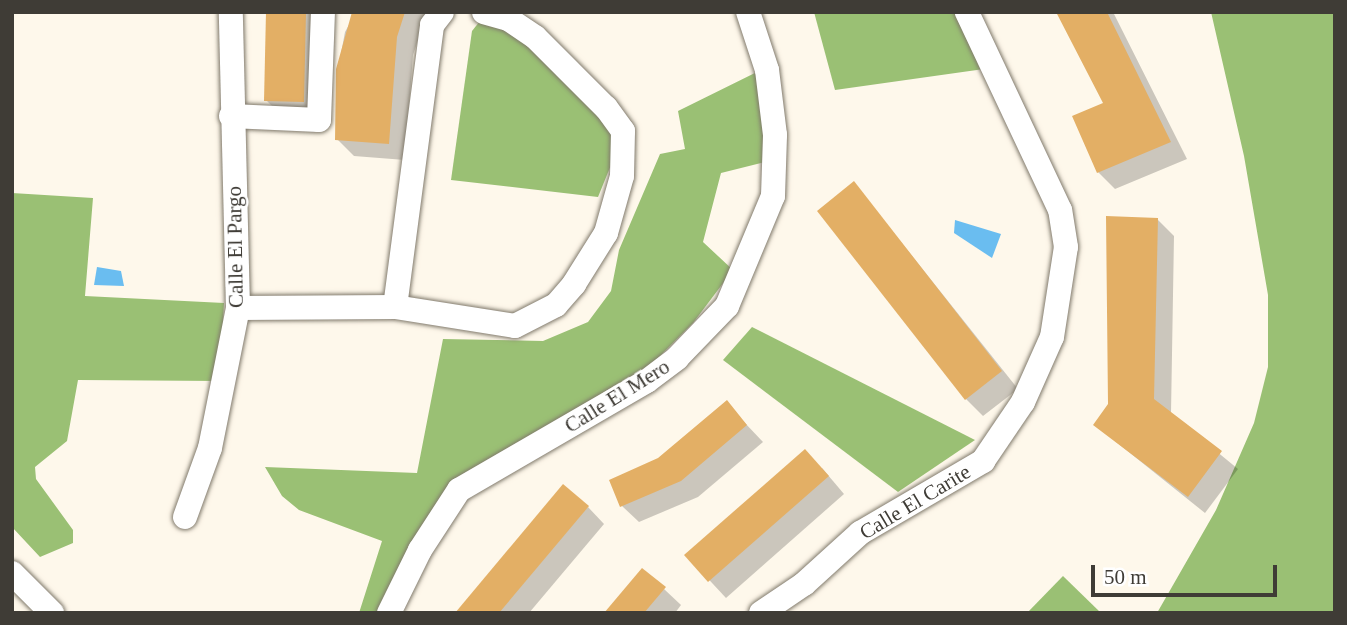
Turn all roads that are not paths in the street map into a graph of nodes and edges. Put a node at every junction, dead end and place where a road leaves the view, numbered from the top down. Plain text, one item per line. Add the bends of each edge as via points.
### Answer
1 (231, 12) edge
2 (323, 12) edge
3 (336, 12) edge
4 (442, 12) edge
5 (484, 12) edge
6 (748, 12) edge
7 (967, 12) edge
8 (320, 46) junction
9 (231, 116) junction
10 (394, 307) junction
11 (238, 308) junction
12 (185, 517) dead end
13 (12, 573) edge
14 (52, 613) edge
15 (389, 613) edge
16 (761, 613) edge

1 - 9 street, Calle El Pargo
2 - 8 street
3 - 8 street
4 - 10 street via 432,26
5 - 10 street via 508,19 535,37 623,131 622,176 606,233 556,305 515,326
6 - 15 street, Calle El Mero via 767,70 775,135 773,196 727,306 677,358 647,381 459,490 420,550
7 - 16 street, Calle El Carite via 1060,211 1066,247 1052,337 1023,402 983,461 860,533 804,584
8 - 9 street via 319,121
9 - 11 street, Calle El Pargo
10 - 11 street
11 - 12 street, Calle El Pargo via 210,447
13 - 14 street

